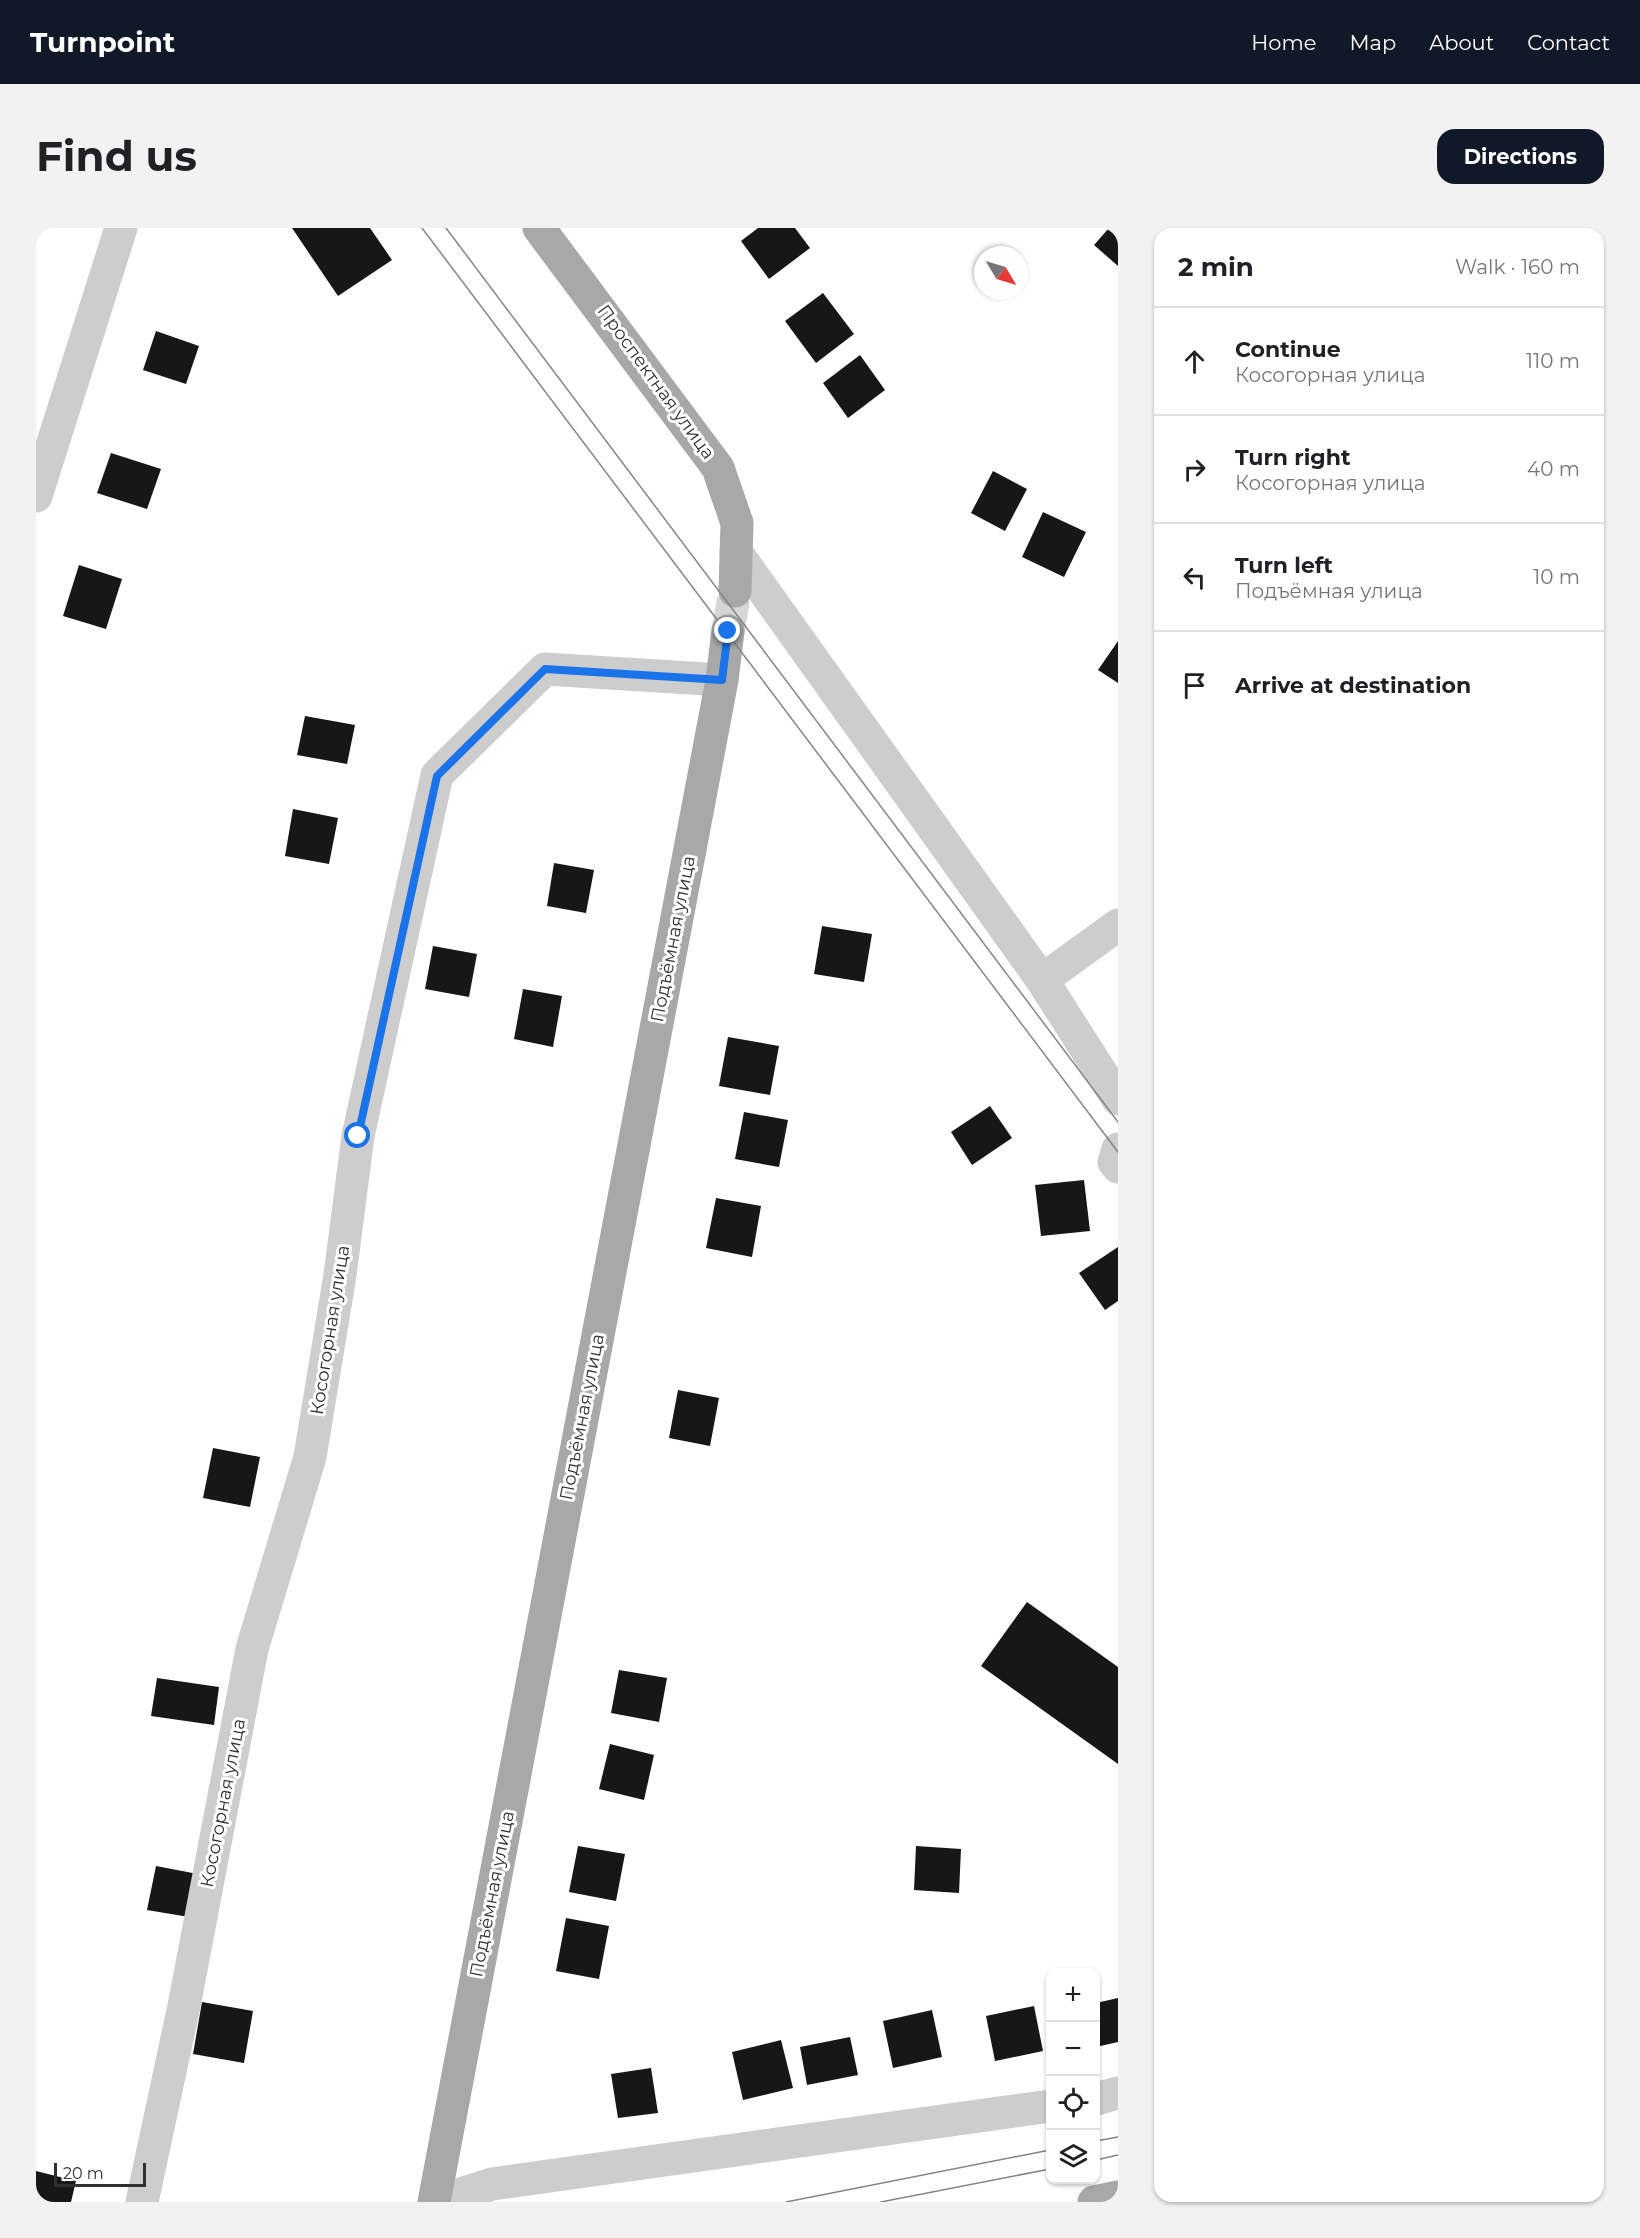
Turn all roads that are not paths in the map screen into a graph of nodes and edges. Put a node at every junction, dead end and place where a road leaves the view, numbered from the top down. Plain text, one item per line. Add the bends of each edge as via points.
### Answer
1 (121, 228) edge
2 (539, 228) edge
3 (36, 496) edge
4 (736, 552) junction
5 (735, 591) tunnel mouth
6 (728, 631) tunnel mouth
7 (722, 680) junction
8 (1118, 925) edge
9 (1042, 980) junction
10 (1118, 1099) edge
11 (1118, 1149) edge
12 (1118, 1167) edge
13 (1118, 2093) edge
14 (1100, 2098) edge
15 (1046, 2107) edge
16 (1118, 2197) edge
17 (142, 2202) edge
18 (435, 2202) edge
19 (1094, 2202) edge

1 - 3 street
2 - 4 main road, Проспектная улица via 718,468 737,523
4 - 5 main road
4 - 9 street
6 - 7 main road, Подъёмная улица
7 - 17 street, Косогорная улица via 545,669 437,776 358,1136 310,1457 252,1649
7 - 18 main road, Подъёмная улица
8 - 9 street
9 - 10 street
11 - 12 street via 1114,1162
13 - 14 street
15 - 18 street via 492,2184
16 - 19 main road

